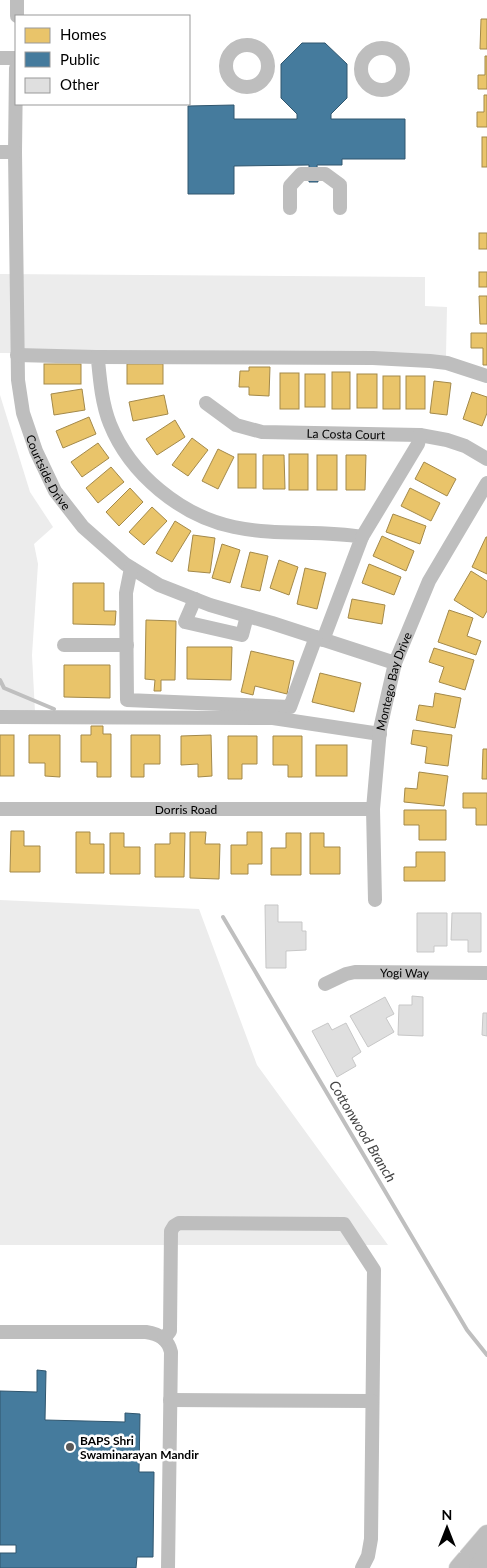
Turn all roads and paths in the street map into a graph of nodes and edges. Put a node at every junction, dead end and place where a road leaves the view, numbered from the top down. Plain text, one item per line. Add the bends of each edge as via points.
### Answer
1 (17, 0) edge
2 (17, 15) edge
3 (0, 58) edge
4 (15, 58) edge
5 (16, 105) edge
6 (0, 152) edge
7 (15, 152) junction
8 (290, 208) dead end
9 (340, 208) dead end
10 (18, 355) junction
11 (96, 357) junction
12 (487, 376) edge
13 (206, 403) dead end
14 (420, 435) junction
15 (487, 459) edge
16 (487, 483) edge
17 (362, 537) junction
18 (131, 568) junction
19 (195, 599) junction
20 (247, 616) junction
21 (319, 638) junction
22 (64, 645) dead end
23 (127, 645) junction
24 (395, 663) junction
25 (0, 717) edge
26 (380, 734) junction
27 (0, 809) edge
28 (373, 810) junction
29 (375, 900) dead end
30 (487, 974) edge
31 (324, 984) dead end
32 (0, 1332) edge
33 (164, 1339) junction
34 (170, 1400) junction
35 (372, 1401) junction
36 (487, 1534) edge
37 (487, 1556) edge
38 (168, 1568) edge
39 (362, 1568) edge
40 (458, 1568) edge
41 (479, 1568) edge

1 - 2 street
3 - 4 street
5 - 7 street, Courtside Drive
6 - 7 street
7 - 10 street, Courtside Drive
8 - 9 street via 290,186 301,174 325,174 340,185
10 - 11 street
10 - 18 street, Courtside Drive via 23,413 55,491 83,527
11 - 12 street via 402,360 447,363
11 - 17 street via 104,403 119,443 154,485 180,505 232,527 264,532 339,533
13 - 14 street, La Costa Court via 236,425 262,432
14 - 15 street, La Costa Court via 464,446
14 - 17 street via 418,444
16 - 24 street, Montego Bay Drive via 429,581
17 - 21 street
18 - 19 street, Courtside Drive via 159,585
18 - 23 street via 126,593
19 - 20 street, Courtside Drive
19 - 20 street via 185,622 242,635
20 - 21 street, Courtside Drive
21 - 23 street via 290,707 127,700
21 - 24 street, Courtside Drive
22 - 23 street
24 - 26 street, Montego Bay Drive
25 - 26 street via 272,718
26 - 28 street, Montego Bay Drive
27 - 28 street, Dorris Road
28 - 29 street, Montego Bay Drive
30 - 31 street, Yogi Way via 355,972
32 - 33 street via 146,1332
33 - 34 street via 171,1352
33 - 35 street via 170,1331 171,1231 174,1226 179,1223 344,1224 374,1270
34 - 35 street
34 - 38 street
35 - 39 street via 371,1539
36 - 40 main road
37 - 41 highway

